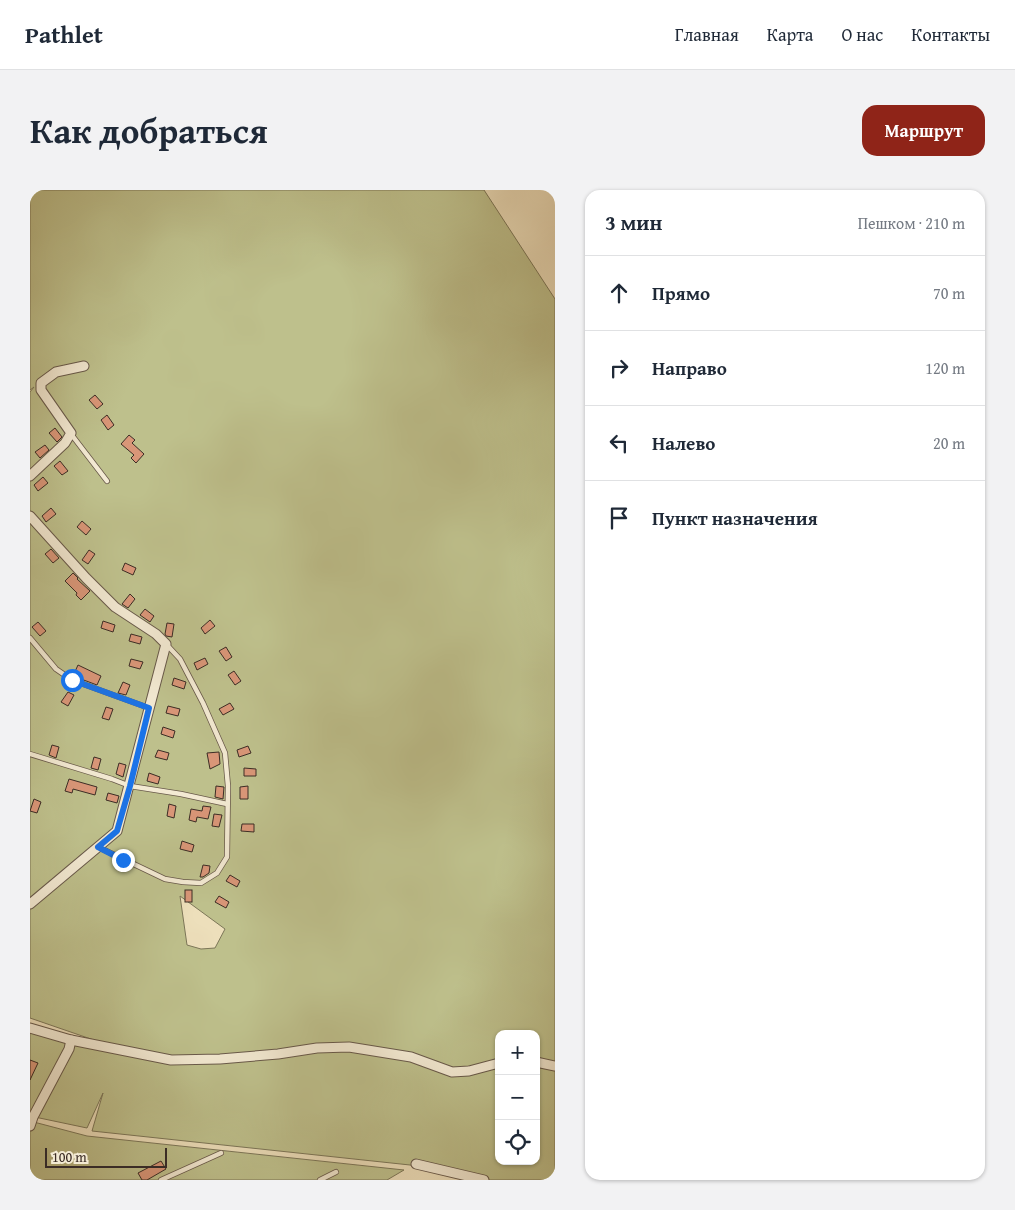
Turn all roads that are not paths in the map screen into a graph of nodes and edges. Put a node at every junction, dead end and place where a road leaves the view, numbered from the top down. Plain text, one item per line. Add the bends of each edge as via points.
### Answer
1 (84, 366) dead end
2 (70, 433) junction
3 (30, 476) edge
4 (107, 481) dead end
5 (30, 516) edge
6 (30, 638) edge
7 (166, 644) junction
8 (149, 708) junction
9 (30, 754) edge
10 (130, 786) junction
11 (227, 804) junction
12 (98, 847) junction
13 (30, 904) edge
14 (30, 1028) edge
15 (71, 1040) junction
16 (540, 1063) edge
17 (495, 1064) edge
18 (555, 1066) edge
19 (30, 1126) edge
20 (220, 1153) dead end
21 (416, 1164) dead end
22 (336, 1172) dead end
23 (162, 1180) edge
24 (320, 1180) edge
25 (484, 1180) edge

1 - 2 street via 56,372 41,383 41,390
2 - 3 street
2 - 4 lane
5 - 7 street via 115,607
6 - 8 lane via 56,669 72,680
7 - 8 street
7 - 11 lane via 180,660 225,753
8 - 10 street
9 - 10 lane
10 - 11 lane
10 - 12 street via 117,831
11 - 12 lane via 227,857 217,873 201,883 165,879
12 - 13 street
14 - 15 street
15 - 17 street via 171,1060 220,1059 349,1047 411,1057 452,1072
15 - 19 street
16 - 18 street
20 - 23 lane
21 - 25 street
22 - 24 lane

